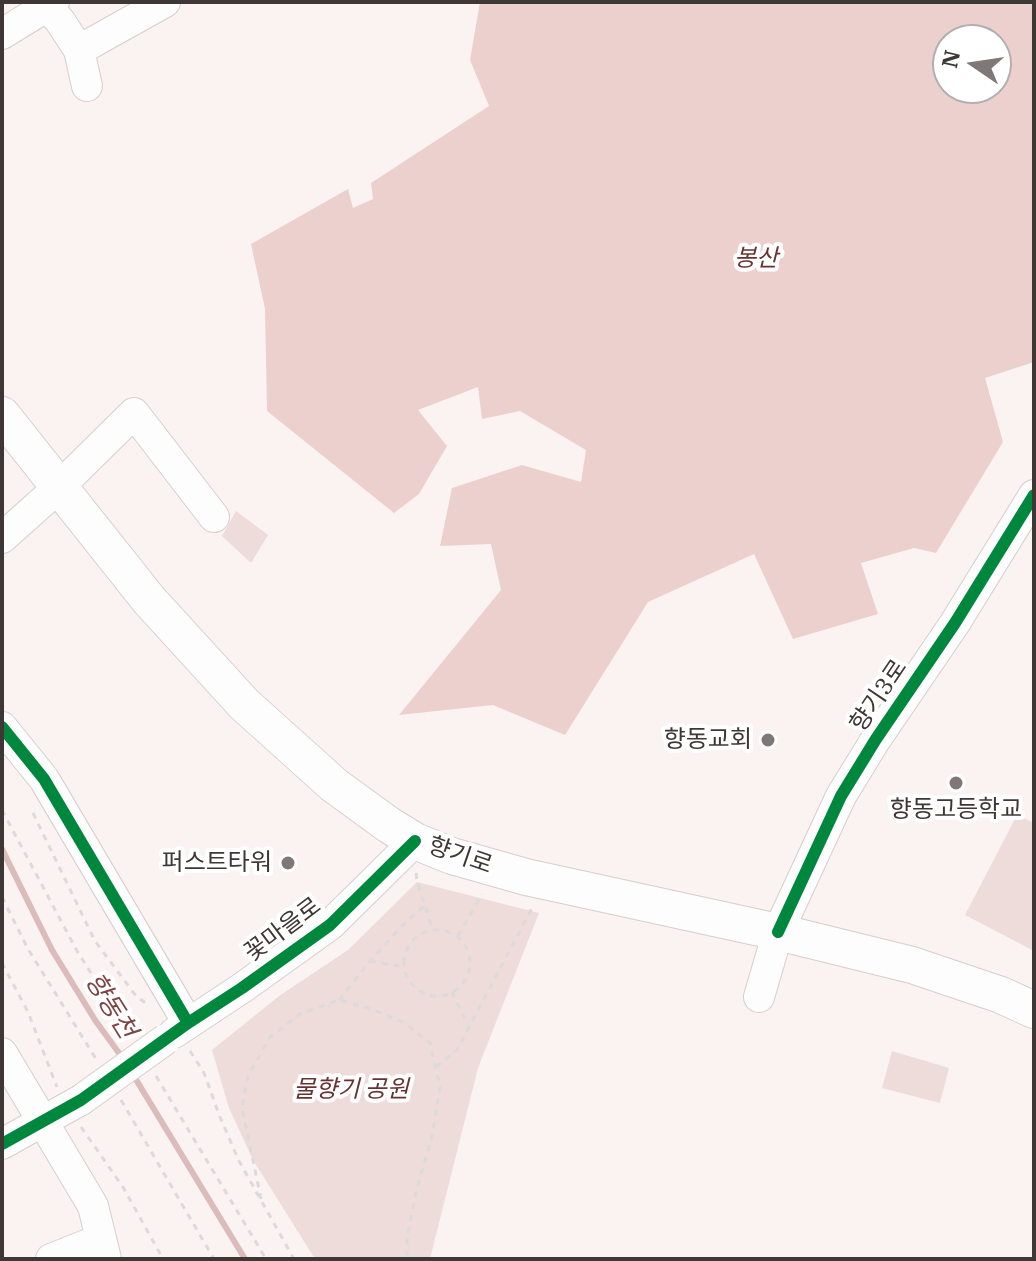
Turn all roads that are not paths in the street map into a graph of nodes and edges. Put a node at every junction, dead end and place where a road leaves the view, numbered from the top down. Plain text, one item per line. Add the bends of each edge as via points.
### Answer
1 (165, 2) edge
2 (50, 4) edge
3 (2, 34) edge
4 (79, 50) junction
5 (87, 86) dead end
6 (2, 415) edge
7 (59, 487) junction
8 (1034, 495) edge
9 (214, 517) dead end
10 (2, 538) edge
11 (2, 727) edge
12 (416, 855) junction
13 (778, 932) junction
14 (759, 997) dead end
15 (1034, 1010) edge
16 (181, 1038) junction
17 (2, 1053) edge
18 (42, 1120) junction
19 (2, 1144) edge
20 (104, 1249) edge
21 (51, 1259) edge

1 - 4 street
2 - 3 street
2 - 4 street
4 - 5 street
6 - 7 main road, 향기로
7 - 9 street via 134,413
7 - 10 street
7 - 12 main road, 향기로 via 149,600 244,704 334,785 389,825
8 - 13 street, 향기3로 via 841,796
11 - 16 street via 44,779
12 - 13 main road, 향기로 via 452,856
12 - 16 street, 꽃마을로
13 - 14 street, 향기3로
13 - 15 main road, 향기로 via 912,965
16 - 18 street, 꽃마을로, bridge
17 - 18 street
18 - 19 street
18 - 20 street via 93,1206
20 - 21 street

